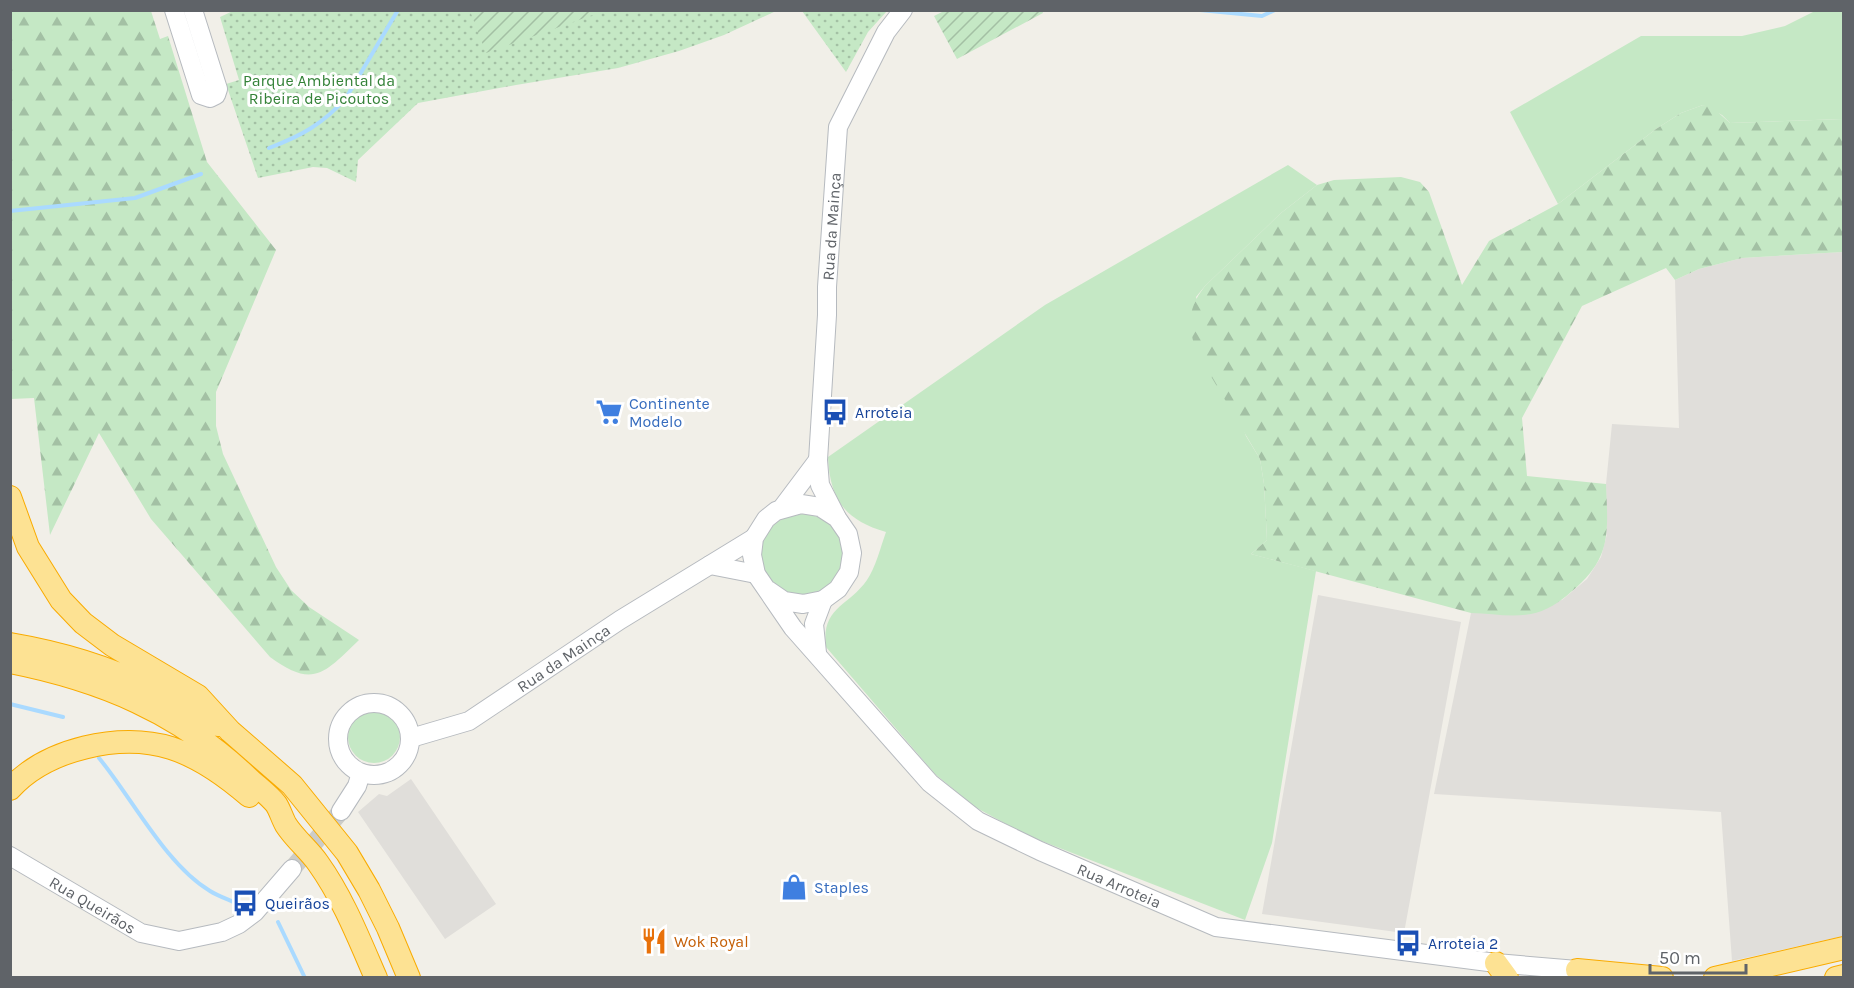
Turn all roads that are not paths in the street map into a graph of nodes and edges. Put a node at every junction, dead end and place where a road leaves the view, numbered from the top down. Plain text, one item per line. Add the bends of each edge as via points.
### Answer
1 (174, 10) edge
2 (193, 10) edge
3 (903, 10) edge
4 (818, 460) junction
5 (10, 497) edge
6 (782, 508) junction
7 (837, 518) junction
8 (754, 538) junction
9 (710, 565) junction
10 (756, 574) junction
11 (768, 590) junction
12 (823, 600) junction
13 (10, 644) edge
14 (817, 653) junction
15 (10, 662) edge
16 (230, 731) junction
17 (411, 738) junction
18 (361, 773) junction
19 (10, 789) edge
20 (341, 811) tunnel mouth
21 (286, 825) junction
22 (10, 856) edge
23 (292, 869) tunnel mouth
24 (1844, 948) edge
25 (1844, 956) edge
26 (1504, 974) edge
27 (1577, 974) edge
28 (1844, 976) edge
29 (409, 977) edge
30 (376, 978) edge
31 (1662, 978) edge
32 (1715, 978) edge
33 (1762, 978) edge
34 (1836, 978) edge

1 - 2 street via 201,94 210,98 218,89
3 - 4 street, Rua da Mainça via 886,32 838,127
4 - 6 street
4 - 7 street, Rua da Mainça via 820,485
5 - 16 highway via 28,547 61,600 112,645 198,696
6 - 7 street via 801,504 820,507
6 - 8 street via 766,519
7 - 12 street via 848,534 852,553 849,572 838,589
8 - 9 street, Rua da Mainça
8 - 10 street
9 - 10 street
9 - 17 street, Rua da Mainça via 468,721
10 - 11 street
11 - 12 street via 784,601 803,604
11 - 14 street, Rua Arroteia via 793,628
12 - 14 street via 814,624
13 - 16 highway via 106,670 148,687
14 - 26 street, Rua Arroteia via 930,783 978,821 1040,851 1216,927
15 - 21 highway via 93,682 163,714 233,764 276,805
16 - 29 highway via 292,785 347,853 388,928
17 - 18 street via 409,752 401,764 389,772
17 - 18 street via 400,712 388,704 367,703 348,713 340,725 341,753
18 - 20 street
19 - 21 highway via 36,769 84,747 143,743 171,748 203,763
21 - 30 highway via 318,863 342,903
22 - 23 street, Rua Queirãos via 141,933 179,941 222,932 239,924 255,912
24 - 32 highway
25 - 33 highway
26 - 27 street, Rua Arroteia
27 - 31 highway
28 - 34 highway

